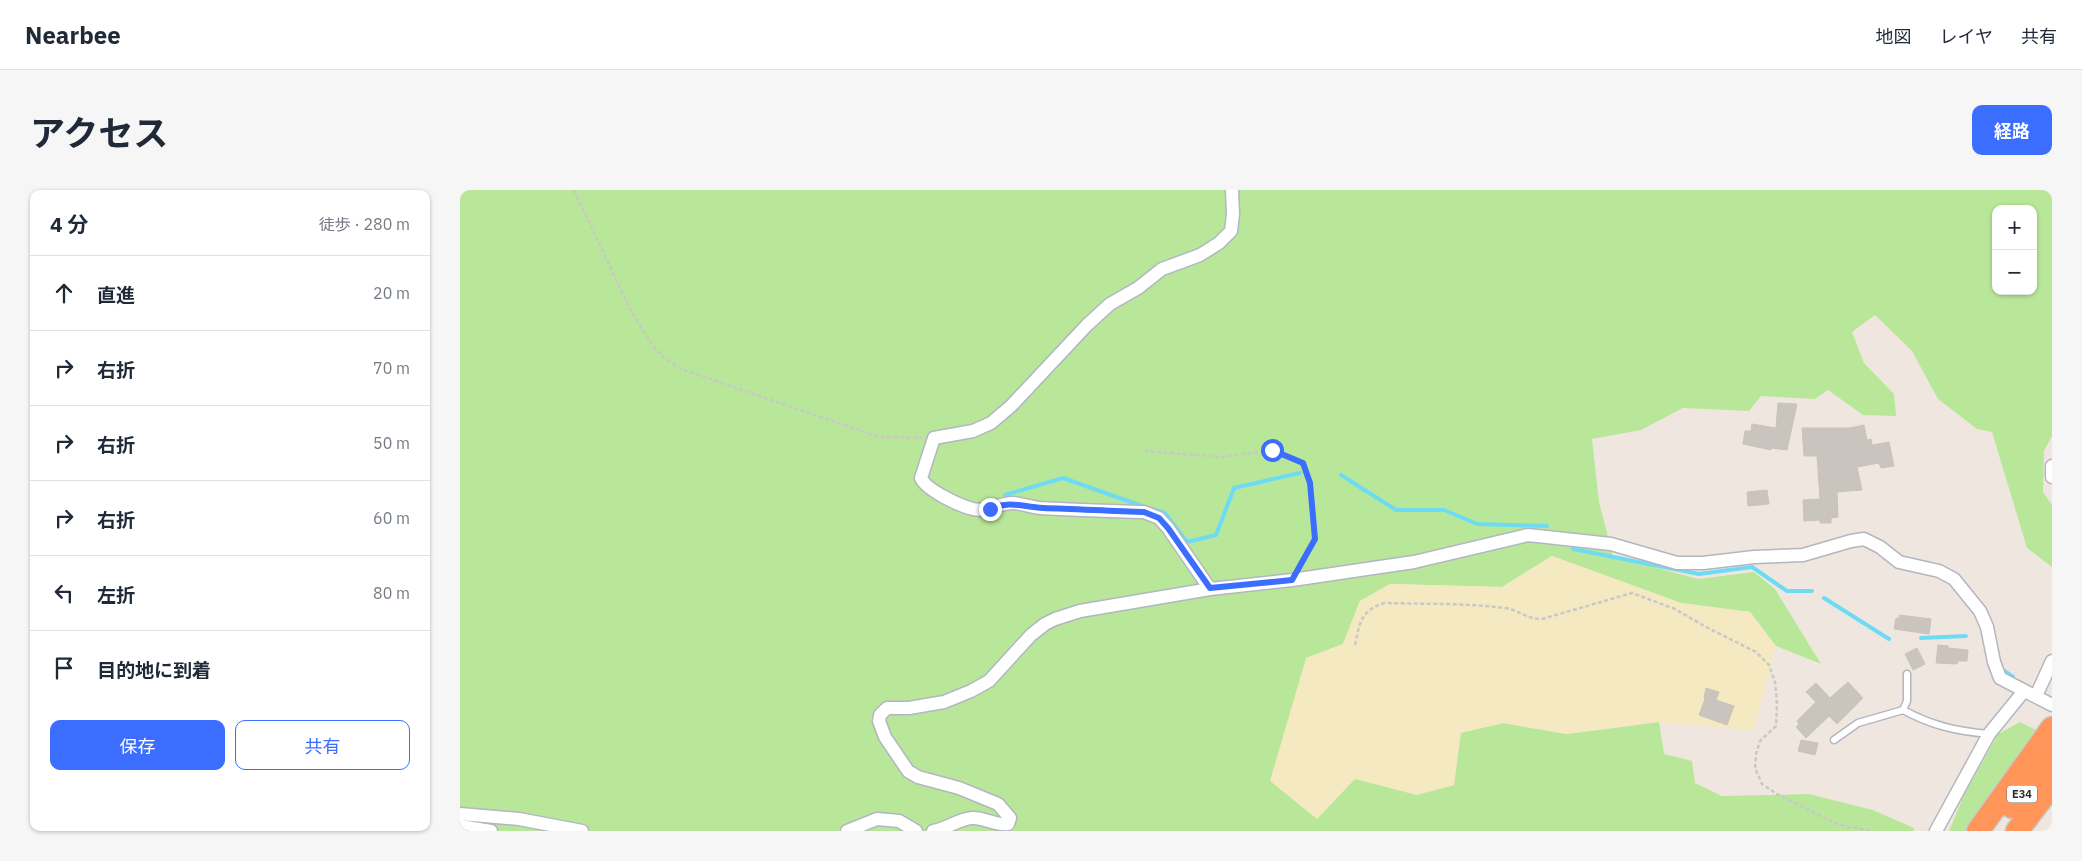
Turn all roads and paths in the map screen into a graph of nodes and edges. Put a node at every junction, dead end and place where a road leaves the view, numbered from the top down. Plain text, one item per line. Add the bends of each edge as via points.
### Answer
1 (574, 190) edge
2 (1232, 190) edge
3 (934, 438) junction
4 (1144, 451) dead end
5 (2052, 466) edge
6 (2052, 477) edge
7 (1292, 580) junction
8 (1210, 588) junction
9 (1355, 645) dead end
10 (2052, 660) edge
11 (1908, 674) dead end
12 (2030, 693) junction
13 (2052, 705) edge
14 (1903, 710) junction
15 (2052, 728) edge
16 (1989, 734) junction
17 (1834, 740) dead end
18 (2052, 756) edge
19 (2052, 785) edge
20 (460, 814) edge
21 (460, 826) edge
22 (491, 831) edge
23 (582, 831) edge
24 (847, 831) edge
25 (916, 831) edge
26 (933, 831) edge
27 (1872, 831) edge
28 (1936, 831) edge
29 (1978, 831) edge
30 (1992, 831) edge
31 (2017, 831) edge

1 - 3 path via 629,307 663,358 681,369 879,437
2 - 3 street via 1231,231 1219,243 1200,255 1162,269 1110,304 991,423 973,431
3 - 8 street via 921,478 924,484 944,496 973,510 1014,503 1038,508 1144,512 1159,518 1168,528
4 - 7 path via 1223,457 1272,450 1303,463 1310,483 1315,539
5 - 6 street
7 - 8 street
7 - 12 street via 1414,562 1528,535 1611,544 1677,563 1802,555 1864,539 1899,562 1939,570 1954,579 1980,611 2000,678
8 - 26 street via 1080,611 1055,619 1031,635 989,680 971,691 944,702 887,708 879,721 885,737 908,771 998,804 1010,818 1008,824 1001,825 974,818
9 - 27 path via 1362,617 1373,606 1384,603 1508,609 1531,619 1542,619 1632,593 1675,609 1756,652 1768,665 1775,682 1777,703 1776,726 1760,741 1756,754 1755,768 1762,784 1839,825
10 - 12 street
11 - 14 lane via 1907,701
12 - 13 street
12 - 16 street
14 - 16 lane via 1956,731
14 - 17 lane via 1858,723
15 - 29 highway
16 - 28 street
18 - 30 highway, E34
19 - 31 highway, E34
20 - 23 street via 519,819
21 - 22 street
24 - 25 street via 877,819 899,821

